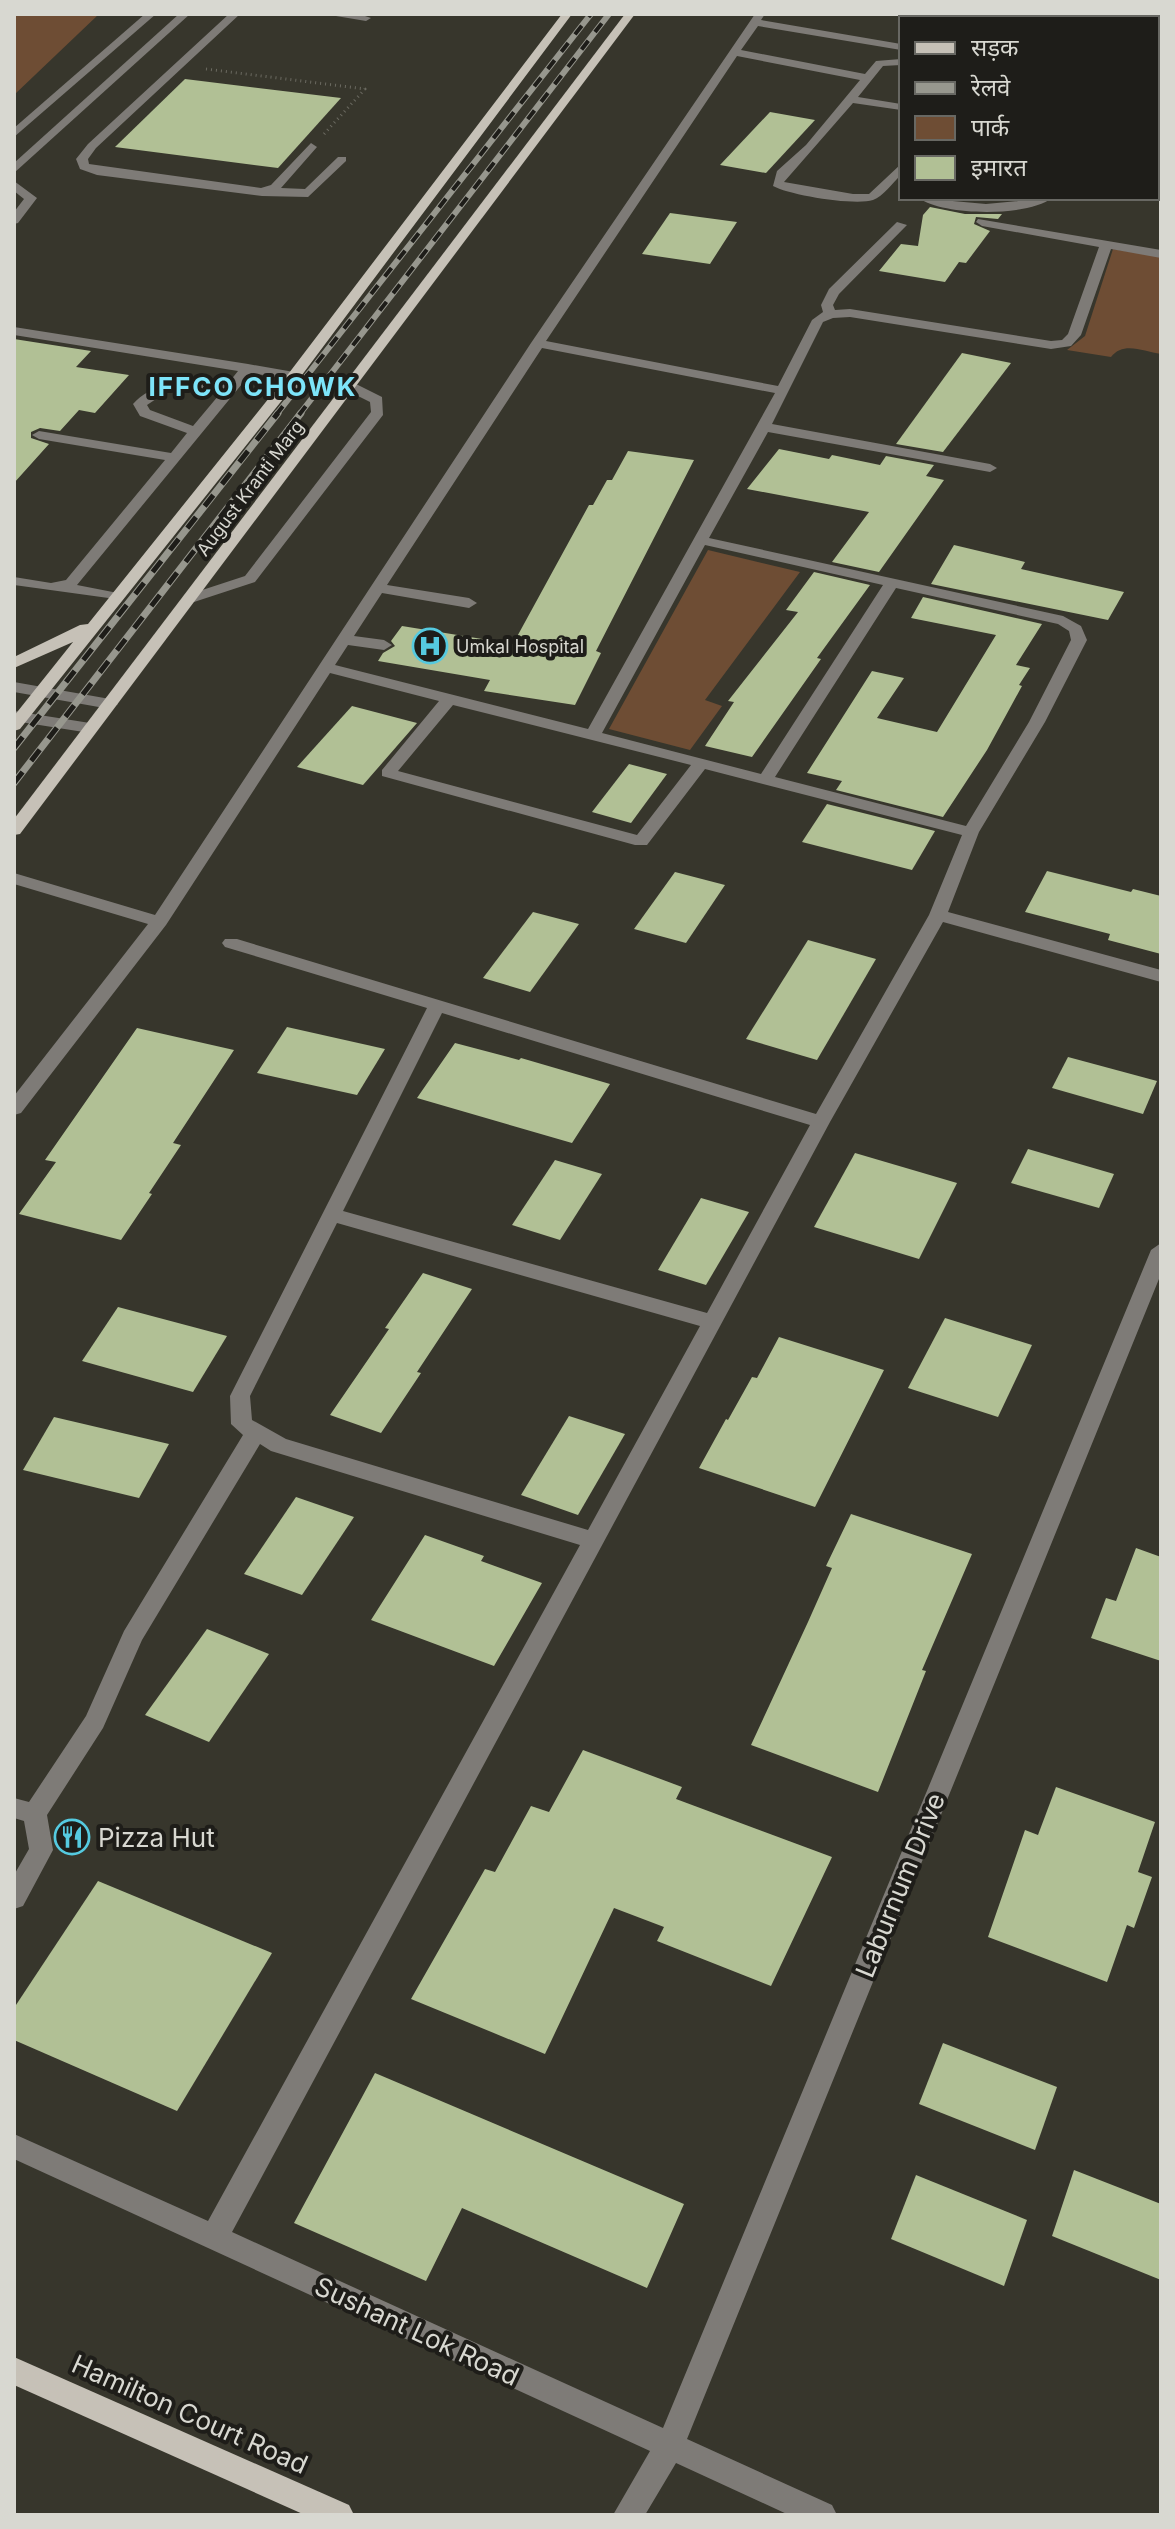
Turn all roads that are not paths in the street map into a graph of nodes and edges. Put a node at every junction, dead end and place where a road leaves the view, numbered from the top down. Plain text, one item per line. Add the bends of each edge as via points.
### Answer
1 (152, 14) edge
2 (329, 14) edge
3 (567, 14) edge
4 (630, 14) edge
5 (187, 17) edge
6 (366, 18) dead end
7 (757, 18) edge
8 (225, 19) edge
9 (899, 47) edge
10 (734, 52) junction
11 (899, 62) edge
12 (868, 78) junction
13 (850, 99) junction
14 (899, 107) edge
15 (14, 134) edge
16 (311, 147) road end
17 (342, 159) dead end
18 (14, 169) edge
19 (899, 170) edge
20 (14, 185) edge
21 (270, 191) junction
22 (931, 200) edge
23 (1039, 200) edge
24 (14, 220) edge
25 (982, 222) dead end
26 (901, 225) dead end
27 (1106, 245) junction
28 (1161, 254) edge
29 (830, 314) junction
30 (14, 331) edge
31 (538, 343) junction
32 (248, 368) junction
33 (294, 376) junction
34 (235, 385) junction
35 (349, 386) junction
36 (784, 391) junction
37 (764, 427) junction
38 (196, 432) junction
39 (39, 435) dead end
40 (175, 458) junction
41 (990, 468) dead end
42 (701, 540) junction
43 (14, 581) edge
44 (892, 583) junction
45 (62, 587) junction
46 (378, 588) junction
47 (118, 597) junction
48 (189, 599) junction
49 (469, 603) dead end
50 (104, 614) junction
51 (346, 640) junction
52 (384, 645) dead end
53 (14, 663) edge
54 (328, 668) junction
55 (14, 687) edge
56 (42, 691) junction
57 (450, 698) junction
58 (110, 704) junction
59 (16, 720) edge
60 (90, 728) junction
61 (594, 733) junction
62 (702, 762) junction
63 (766, 779) junction
64 (14, 830) edge
65 (971, 832) junction
66 (14, 878) edge
67 (938, 915) junction
68 (159, 922) junction
69 (231, 943) dead end
70 (1161, 976) edge
71 (437, 1006) junction
72 (14, 1109) edge
73 (821, 1122) junction
74 (332, 1215) junction
75 (1161, 1250) edge
76 (712, 1322) junction
77 (256, 1432) junction
78 (593, 1540) junction
79 (24, 1811) edge
80 (14, 1898) edge
81 (14, 2146) edge
82 (214, 2238) junction
83 (14, 2371) edge
84 (670, 2446) junction
85 (339, 2515) edge
86 (628, 2515) edge
87 (822, 2515) edge

1 - 5 street
1 - 15 street
2 - 6 street
3 - 33 main road, August Kranti Marg
4 - 35 main road, August Kranti Marg
5 - 18 street
7 - 9 street
7 - 10 street
8 - 21 street via 82,159 84,166 97,171
10 - 12 street
10 - 31 street
11 - 12 street via 880,63
12 - 13 street
13 - 14 street
13 - 19 street via 777,183 828,195 872,197
16 - 21 street
17 - 21 street via 308,193
20 - 24 street via 31,198
22 - 23 street via 990,207
25 - 27 street
26 - 29 street via 834,292 827,305
27 - 28 street
27 - 29 street via 1074,335 1066,343
29 - 36 street via 818,320
30 - 32 street
31 - 36 street
31 - 46 street
32 - 33 street
32 - 34 street
33 - 47 main road, August Kranti Marg
34 - 38 street
34 - 38 street via 161,389 140,404 145,413
35 - 48 main road, August Kranti Marg
35 - 48 street via 377,400 378,412 250,579
36 - 37 street
37 - 41 street
37 - 42 street
38 - 40 street
39 - 40 street
40 - 45 street via 79,576
42 - 44 street
42 - 61 street
43 - 45 street
44 - 63 street
44 - 65 street via 1063,621 1076,629 1079,640 1037,722
45 - 47 street
46 - 49 street
46 - 51 street
47 - 50 main road, August Kranti Marg
48 - 58 main road, August Kranti Marg
50 - 53 main road via 72,637
50 - 56 main road, August Kranti Marg
51 - 52 street
51 - 54 street
54 - 57 street
54 - 68 street
55 - 56 street
56 - 58 street
56 - 59 main road, August Kranti Marg
57 - 61 street
57 - 62 street via 388,773 641,841
58 - 60 main road, August Kranti Marg
59 - 60 street
60 - 64 main road, August Kranti Marg
61 - 62 street
62 - 63 street
63 - 65 street
65 - 67 street
66 - 68 street
67 - 70 street
67 - 73 street
68 - 72 street
69 - 71 street
71 - 73 street
71 - 74 street
73 - 76 street
74 - 76 street
74 - 77 street via 240,1396 242,1424
75 - 84 street, Laburnum Drive
76 - 78 street
77 - 78 street via 279,1445
77 - 79 street via 132,1637 95,1721
78 - 82 street
79 - 80 street via 41,1850
81 - 82 street, Sushant Lok Road
82 - 84 street, Sushant Lok Road
83 - 85 main road, Hamilton Court Road
84 - 86 street, Laburnum Drive
84 - 87 street, Sushant Lok Road

